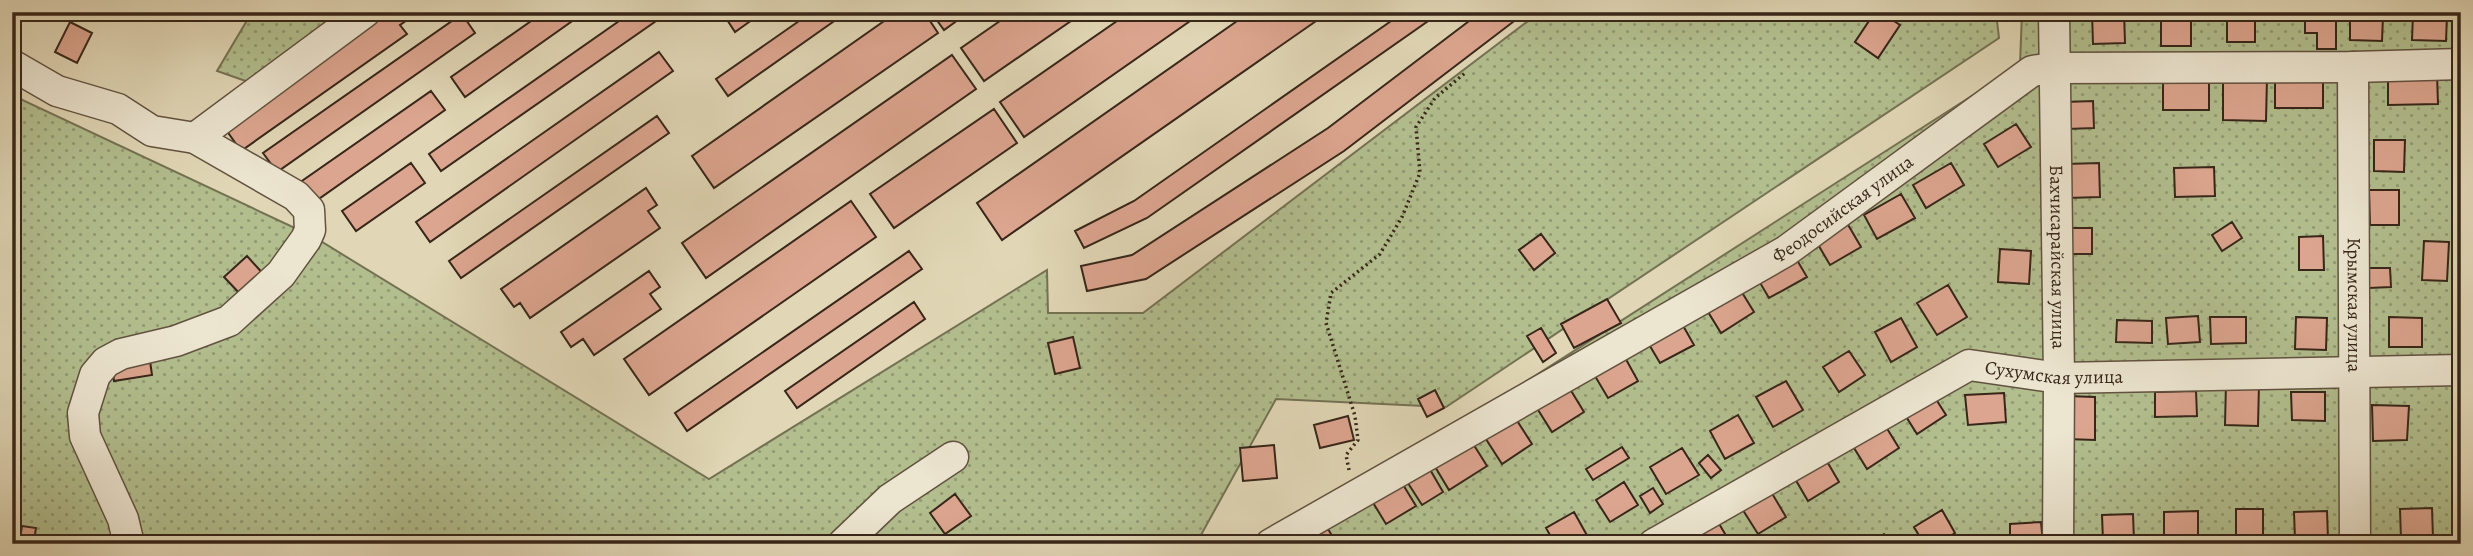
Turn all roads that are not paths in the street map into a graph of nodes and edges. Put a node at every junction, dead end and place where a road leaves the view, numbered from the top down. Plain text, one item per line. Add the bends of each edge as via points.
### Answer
1 (365, 12) edge
2 (2054, 12) edge
3 (2461, 64) edge
4 (12, 65) edge
5 (2353, 67) junction
6 (2055, 68) junction
7 (195, 138) junction
8 (2461, 370) edge
9 (2354, 373) junction
10 (2059, 378) junction
11 (953, 457) dead end
12 (129, 544) edge
13 (843, 544) edge
14 (1271, 544) edge
15 (1654, 544) edge
16 (2058, 544) edge
17 (2355, 544) edge

1 - 7 street
2 - 6 street, Бахчисарайская улица
3 - 5 street, Феодосийская улица
4 - 7 street via 57,91 118,109 152,131
5 - 6 street, Феодосийская улица
5 - 9 street, Крымская улица
6 - 10 street, Бахчисарайская улица
6 - 14 street, Феодосийская улица via 2032,71 1786,251
7 - 12 street via 296,196 309,210 310,230 281,274 229,321 176,341 121,354 95,375 83,414 85,436 123,519
8 - 9 street, Сухумская улица
9 - 10 street, Сухумская улица
9 - 17 street, Крымская улица
10 - 15 street, Сухумская улица via 1969,365
10 - 16 street, Бахчисарайская улица
11 - 13 street via 890,499

